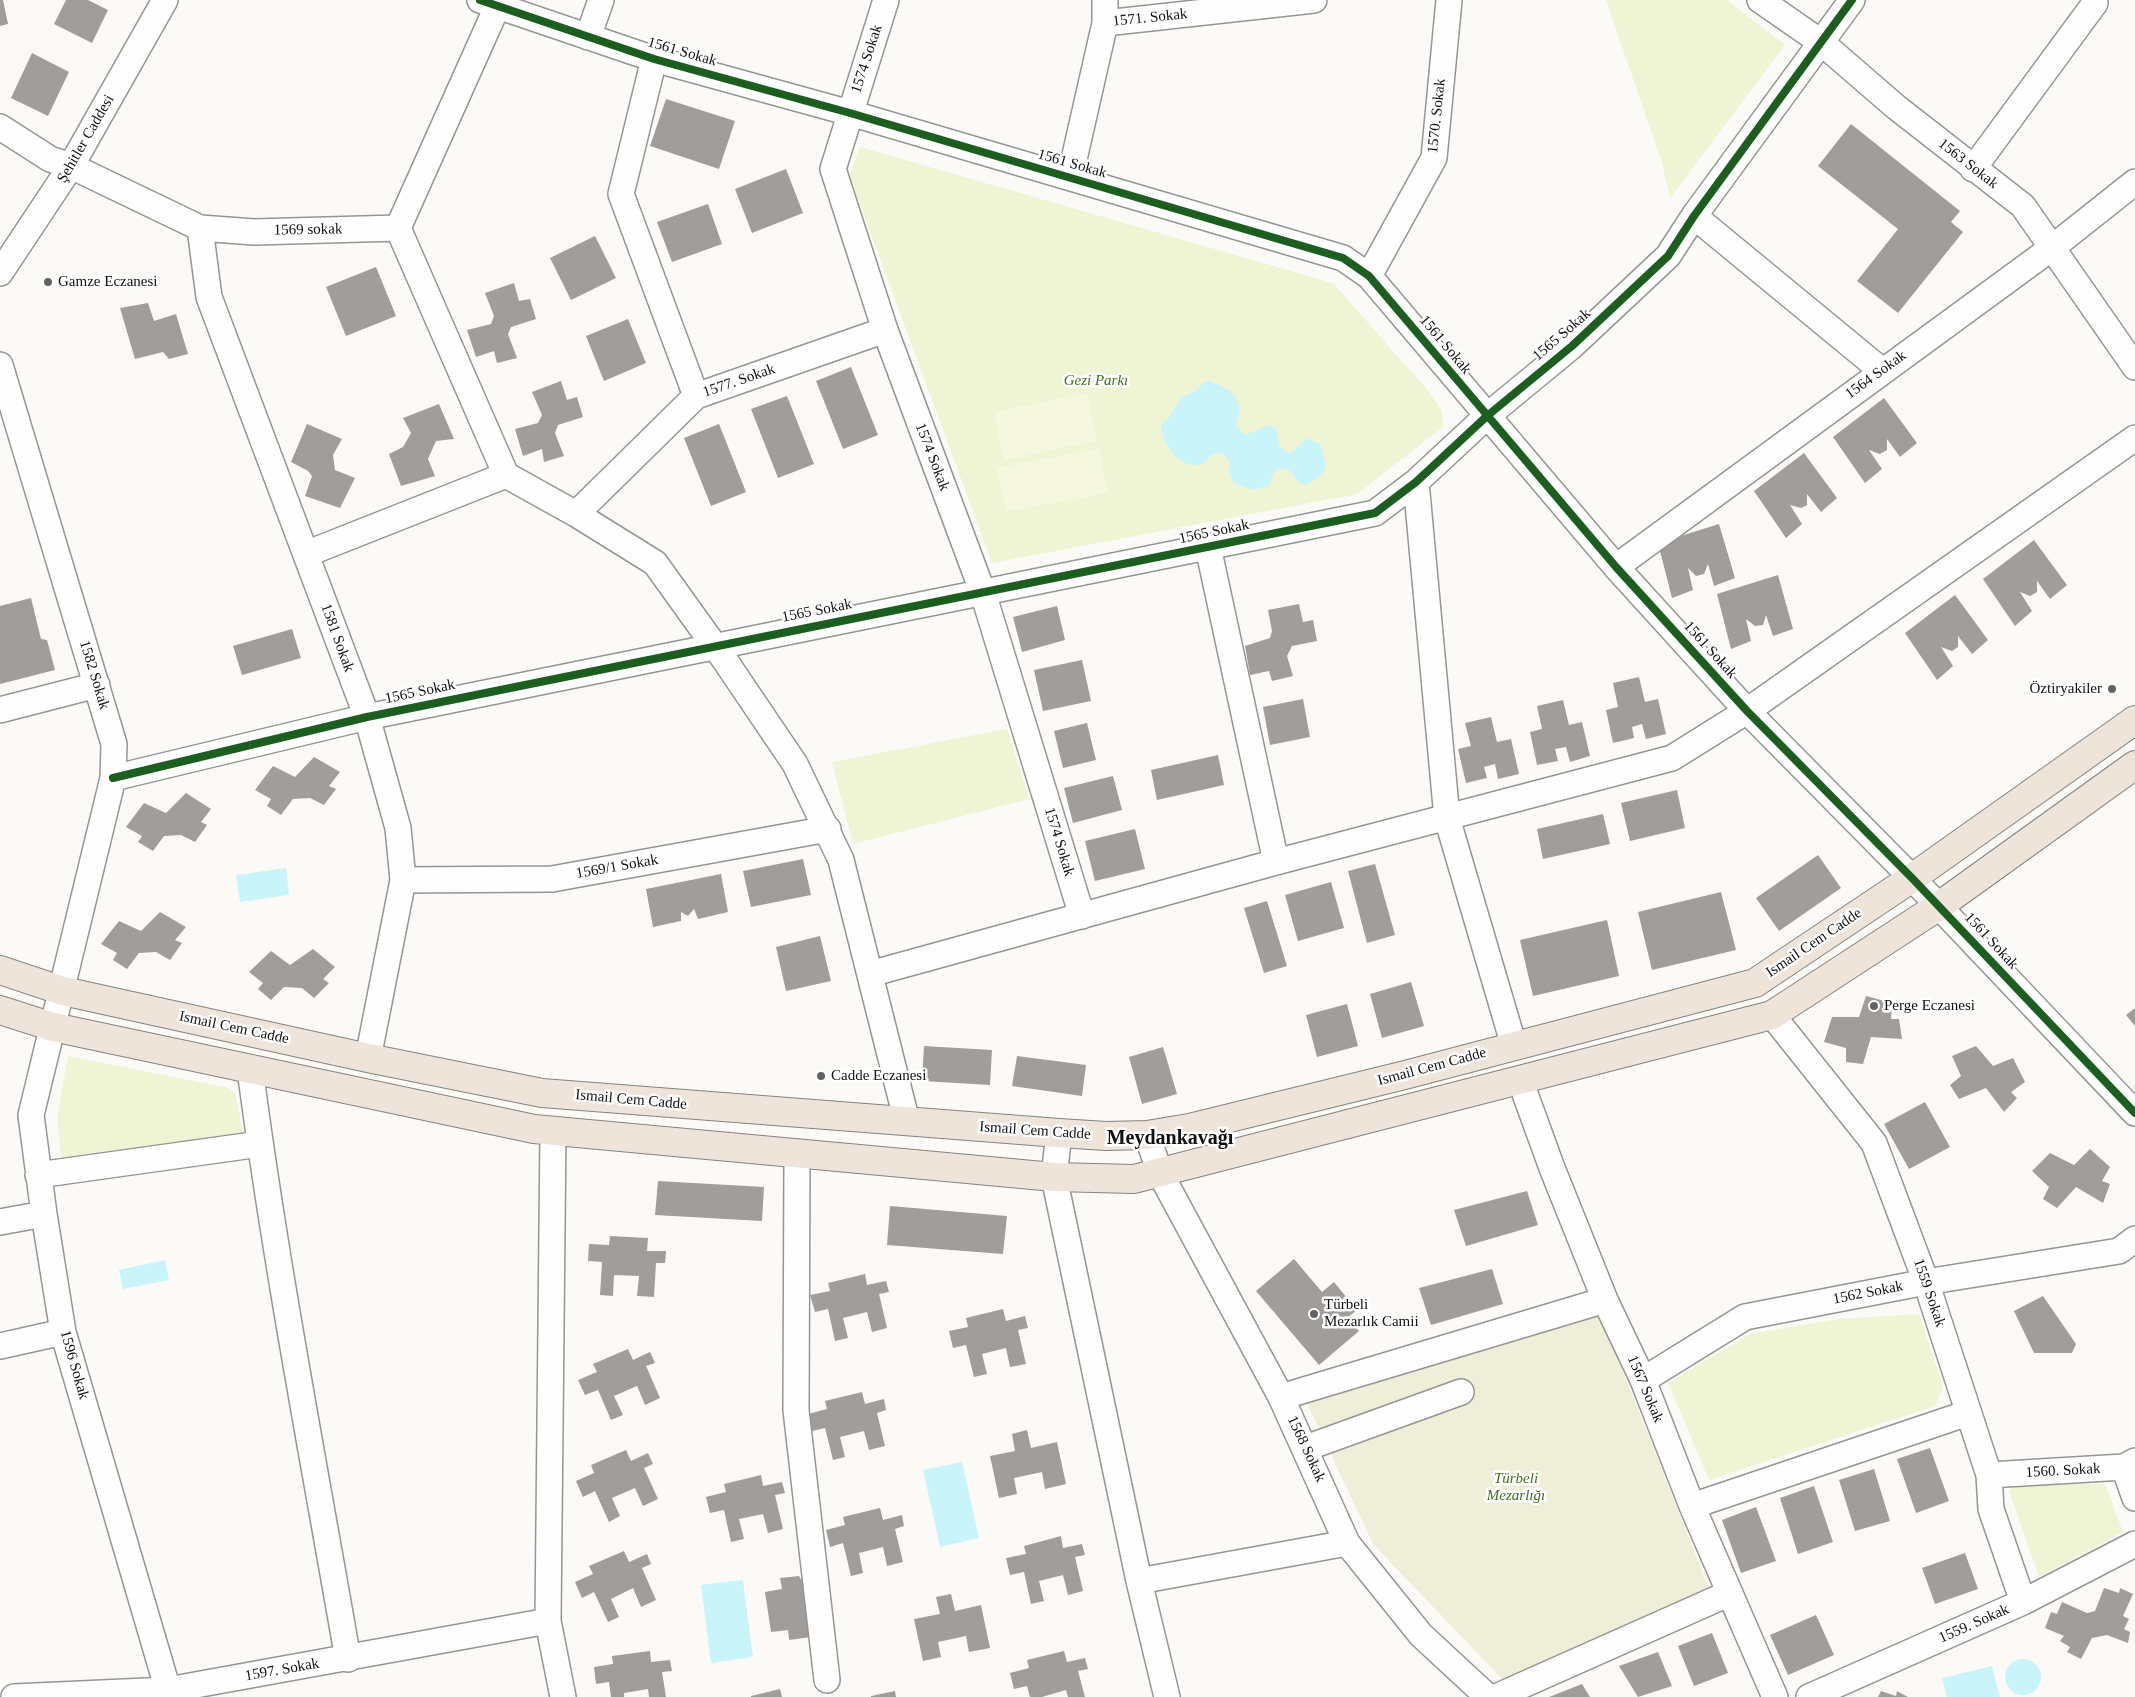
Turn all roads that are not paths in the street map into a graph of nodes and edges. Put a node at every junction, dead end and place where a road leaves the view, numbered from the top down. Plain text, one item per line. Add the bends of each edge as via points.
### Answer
1 (165, 0) edge
2 (601, 0) edge
3 (886, 0) edge
4 (1314, 0) edge
5 (1449, 0) edge
6 (1760, 0) edge
7 (1852, 0) edge
8 (2095, 3) dead end
9 (489, 4) edge
10 (1105, 12) edge
11 (588, 37) junction
12 (1822, 43) junction
13 (654, 59) junction
14 (850, 113) junction
15 (0, 127) edge
16 (72, 166) junction
17 (1973, 169) junction
18 (1070, 178) junction
19 (2135, 182) edge
20 (1694, 216) junction
21 (200, 228) junction
22 (398, 228) junction
23 (2053, 247) junction
24 (0, 273) edge
25 (1369, 276) junction
26 (885, 330) junction
27 (0, 365) edge
28 (2135, 367) edge
29 (1882, 370) junction
30 (696, 396) junction
31 (1487, 416) junction
32 (2135, 438) edge
33 (506, 475) junction
34 (1416, 482) junction
35 (576, 514) junction
36 (1208, 548) junction
37 (306, 554) junction
38 (1616, 567) junction
39 (983, 593) junction
40 (714, 646) junction
41 (97, 685) junction
42 (0, 710) edge
43 (1747, 711) junction
44 (367, 717) junction
45 (2135, 720) edge
46 (2135, 765) edge
47 (113, 778) junction
48 (1447, 818) junction
49 (828, 828) junction
50 (1276, 862) junction
51 (1912, 878) junction
52 (403, 880) junction
53 (1939, 906) junction
54 (1082, 916) junction
55 (0, 970) edge
56 (870, 974) junction
57 (63, 991) junction
58 (0, 1010) edge
59 (1772, 1015) junction
60 (53, 1027) junction
61 (1514, 1046) junction
62 (368, 1058) junction
63 (250, 1069) junction
64 (1520, 1080) junction
65 (2135, 1113) edge
66 (906, 1122) junction
67 (553, 1130) junction
68 (1059, 1133) junction
69 (1146, 1135) junction
70 (260, 1144) junction
71 (797, 1153) junction
72 (1160, 1173) junction
73 (38, 1175) junction
74 (1054, 1177) junction
75 (44, 1214) junction
76 (0, 1222) edge
77 (2135, 1239) edge
78 (1926, 1282) junction
79 (1606, 1300) junction
80 (64, 1332) junction
81 (0, 1346) edge
82 (1643, 1380) junction
83 (1461, 1392) dead end
84 (1282, 1397) junction
85 (1968, 1413) junction
86 (1306, 1448) junction
87 (2130, 1464) edge
88 (1989, 1475) junction
89 (2135, 1498) edge
90 (1692, 1506) junction
91 (1347, 1543) junction
92 (2135, 1544) edge
93 (1139, 1581) junction
94 (1730, 1592) junction
95 (2023, 1602) junction
96 (548, 1621) junction
97 (348, 1659) junction
98 (827, 1680) dead end
99 (169, 1694) edge
100 (14, 1697) edge
101 (563, 1697) edge
102 (1167, 1697) edge
103 (1488, 1697) edge
104 (1496, 1697) edge
105 (1775, 1697) edge
106 (1809, 1697) edge

1 - 16 street, Şehitler Caddesi
2 - 11 street
3 - 14 street, 1574 Sokak
4 - 10 street, 1571. Sokak
5 - 25 street, 1570. Sokak via 1434,158
6 - 12 street, 1563 Sokak
7 - 12 street, 1565 Sokak
8 - 17 street
9 - 11 street, 1561 Sokak
9 - 22 street
10 - 18 street
11 - 13 street, 1561 Sokak
12 - 17 street, 1563 Sokak
12 - 20 street, 1565 Sokak
13 - 14 street, 1561 Sokak
13 - 30 street via 621,194
14 - 18 street, 1561 Sokak
14 - 26 street, 1574 Sokak via 833,169
15 - 16 street, 1569 sokak via 50,160
16 - 21 street, 1569 sokak
16 - 24 street, Şehitler Caddesi
17 - 23 street, 1563 Sokak via 2023,206
18 - 25 street, 1561 Sokak via 1343,258
19 - 23 street, 1564 Sokak
20 - 29 street
20 - 31 street, 1565 Sokak via 1668,256 1572,346
21 - 22 street, 1569 sokak via 254,232
21 - 37 street, 1581 Sokak via 209,297
22 - 33 street
23 - 28 street, 1563 Sokak
23 - 29 street, 1564 Sokak
25 - 31 street, 1561 Sokak
26 - 30 street, 1577. Sokak
26 - 39 street, 1574 Sokak
27 - 41 street, 1582 Sokak
29 - 38 street, 1564 Sokak
30 - 35 street, 1577. Sokak
31 - 34 street, 1565 Sokak
31 - 38 street, 1561 Sokak
32 - 43 street
33 - 35 street
33 - 37 street
34 - 36 street, 1565 Sokak via 1375,513
34 - 48 street
35 - 40 street via 654,564
36 - 39 street, 1565 Sokak
36 - 50 street
37 - 44 street, 1581 Sokak
38 - 43 street, 1561 Sokak
39 - 40 street, 1565 Sokak
39 - 54 street, 1574 Sokak
40 - 44 street, 1565 Sokak
40 - 49 street via 795,764
41 - 42 street
41 - 47 street, 1582 Sokak via 114,744
43 - 48 street via 1672,758
43 - 51 street, 1561 Sokak
44 - 47 street, 1565 Sokak
44 - 52 street, 1581 Sokak via 398,828
45 - 51 main road, Ismail Cem Cadde
46 - 53 main road
47 - 57 street, 1582 Sokak
48 - 50 street
48 - 61 street
49 - 52 street, 1569/1 Sokak via 552,879
49 - 56 street via 840,860
50 - 54 street
51 - 53 street, 1561 Sokak
51 - 61 main road, Ismail Cem Cadde via 1755,983
52 - 62 street, 1581 Sokak
53 - 59 main road
53 - 65 street, 1561 Sokak
54 - 56 street
55 - 57 main road, Ismail Cem Cadde
56 - 66 street
57 - 60 street, 1582 Sokak
57 - 62 main road, Ismail Cem Cadde
58 - 60 main road
59 - 64 main road
59 - 78 street, 1559 Sokak via 1874,1143
60 - 63 main road
60 - 73 street, 1596 Sokak via 31,1114
61 - 69 main road, Ismail Cem Cadde via 1198,1126
62 - 66 main road, Ismail Cem Cadde via 542,1093
63 - 67 main road via 534,1129
63 - 70 street
64 - 72 main road
64 - 79 street, 1567 Sokak
66 - 68 main road, Ismail Cem Cadde
67 - 71 main road
67 - 96 street
68 - 69 main road, Ismail Cem Cadde
68 - 74 street
69 - 72 street, 1568 Sokak
70 - 73 street
70 - 97 street
71 - 74 main road
71 - 98 street via 796,1410
72 - 74 main road via 1134,1180
72 - 84 street, 1568 Sokak
73 - 75 street, 1596 Sokak
74 - 93 street
75 - 76 street
75 - 80 street, 1596 Sokak
77 - 78 street, 1562 Sokak via 2119,1251
78 - 82 street, 1562 Sokak via 1745,1318
78 - 85 street, 1559 Sokak
79 - 82 street, 1567 Sokak
79 - 84 street
80 - 81 street
80 - 99 street, 1596 Sokak
82 - 90 street, 1567 Sokak
83 - 86 street
84 - 86 street, 1568 Sokak
85 - 88 street, 1559 Sokak
85 - 90 street
86 - 91 street, 1568 Sokak
87 - 88 street, 1560. Sokak
87 - 89 street
88 - 95 street, 1559 Sokak via 1991,1509
90 - 94 street, 1567 Sokak
91 - 93 street
91 - 103 street, 1568 Sokak via 1421,1636
92 - 95 street, 1559. Sokak
93 - 102 street
94 - 104 street
94 - 105 street, 1567 Sokak
95 - 106 street, 1559. Sokak
96 - 97 street, 1597. Sokak
96 - 101 street
97 - 99 street, 1597. Sokak
99 - 100 street, 1597. Sokak

